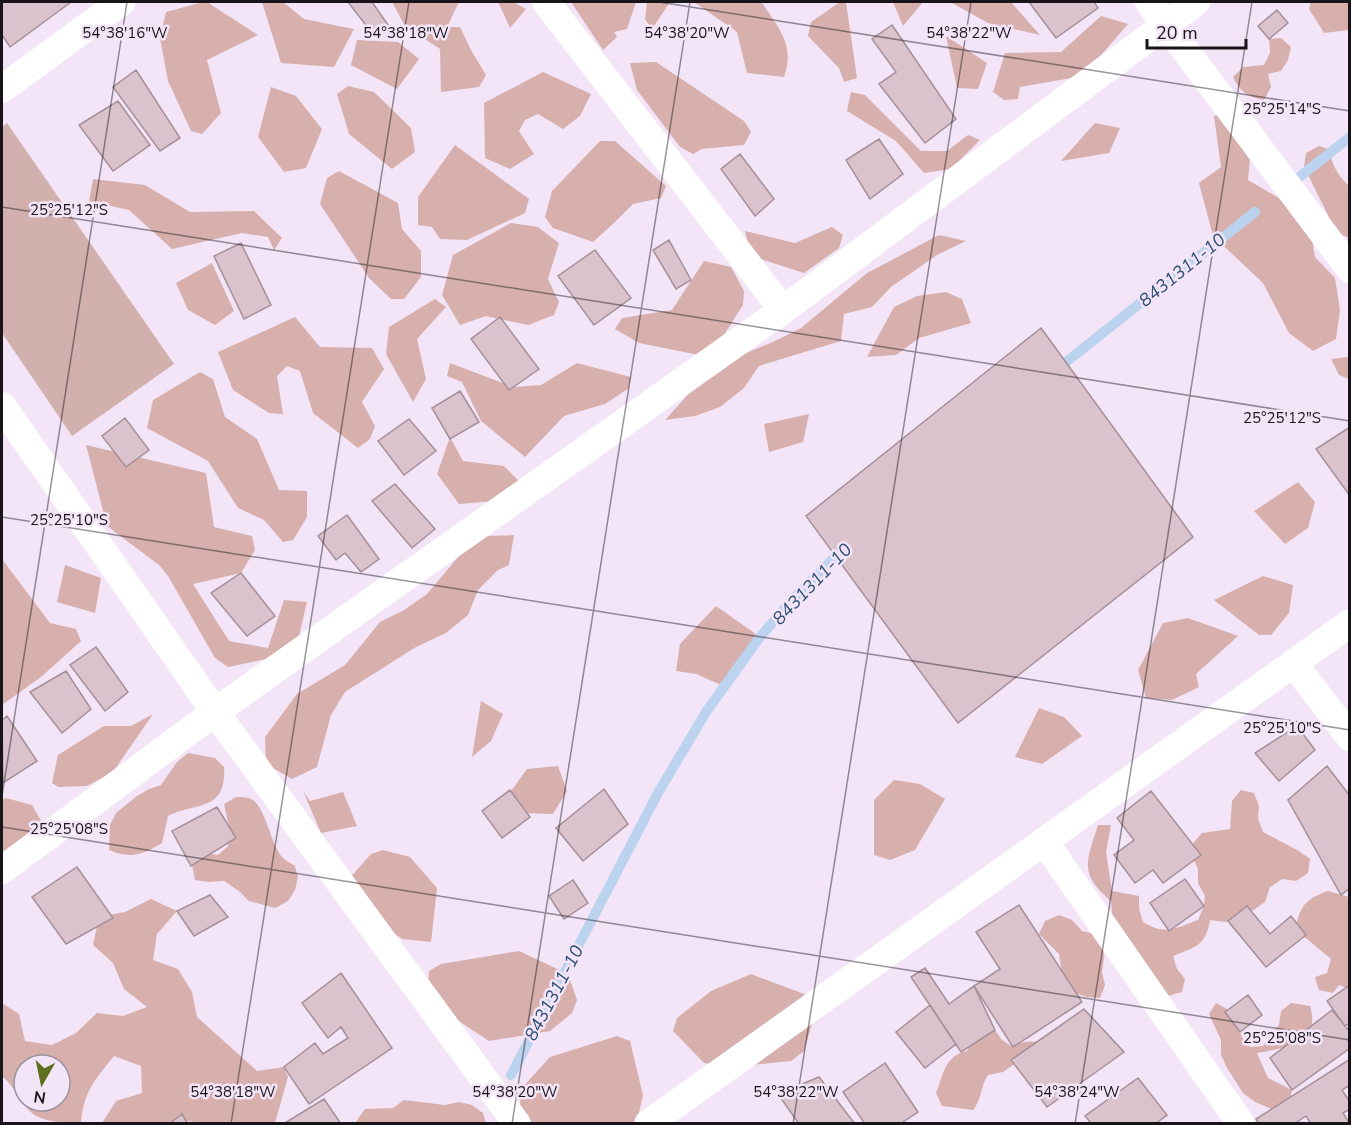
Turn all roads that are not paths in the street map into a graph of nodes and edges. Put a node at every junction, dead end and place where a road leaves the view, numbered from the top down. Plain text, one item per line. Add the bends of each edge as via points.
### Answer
1 (121, 2) edge
2 (546, 2) edge
3 (1196, 2) edge
4 (1156, 13) edge
5 (2, 89) edge
6 (1350, 268) edge
7 (783, 310) junction
8 (2, 406) edge
9 (1350, 623) edge
10 (1293, 663) junction
11 (215, 711) junction
12 (1350, 738) edge
13 (1044, 841) junction
14 (2, 870) edge
15 (1228, 1119) edge
16 (517, 1124) edge
17 (648, 1124) edge

1 - 5 street
2 - 7 street
3 - 4 street
4 - 6 street
4 - 7 street
7 - 11 street
8 - 11 street
9 - 10 street
10 - 12 street
10 - 13 street
11 - 14 street
11 - 16 street
13 - 15 street
13 - 17 street

